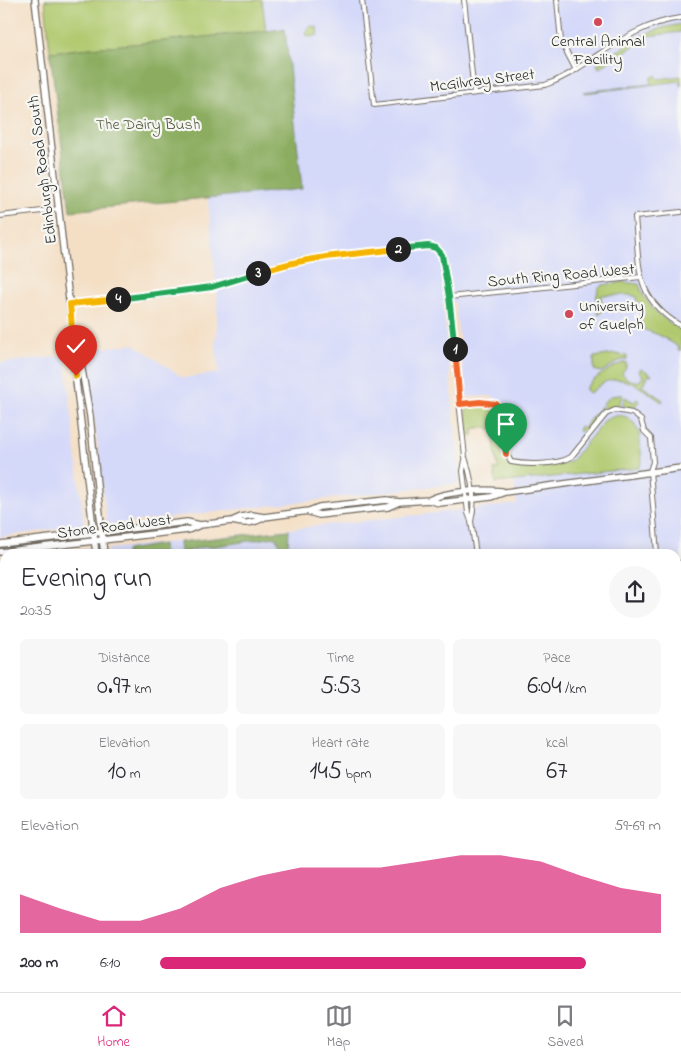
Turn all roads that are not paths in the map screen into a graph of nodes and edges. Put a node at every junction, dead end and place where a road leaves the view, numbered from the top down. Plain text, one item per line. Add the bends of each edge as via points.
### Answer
1 (35, 0) edge
2 (362, 0) edge
3 (464, 0) edge
4 (557, 0) edge
5 (681, 18) edge
6 (576, 70) junction
7 (474, 93) junction
8 (59, 209) junction
9 (681, 212) edge
10 (0, 216) edge
11 (641, 277) junction
12 (449, 297) junction
13 (70, 304) junction
14 (681, 326) edge
15 (73, 336) junction
16 (460, 404) junction
17 (681, 468) edge
18 (650, 472) junction
19 (469, 496) junction
20 (200, 524) junction
21 (102, 532) junction
22 (94, 533) junction
23 (103, 540) junction
24 (94, 541) junction
25 (17, 542) junction
26 (0, 544) edge
27 (11, 549) edge
28 (26, 549) edge
29 (95, 549) edge
30 (104, 549) edge
31 (475, 549) edge
32 (657, 549) edge

1 - 8 main road, Edinburgh Road South
2 - 7 street, McGilvray Street via 374,104
3 - 7 street
4 - 6 street via 561,41
5 - 6 street, McGilvray Street via 642,28
6 - 7 street, McGilvray Street via 545,85
8 - 10 street
8 - 13 main road, Edinburgh Road South
9 - 11 street via 635,217
11 - 12 street, South Ring Road West
11 - 14 street, South Ring Road West via 653,305
12 - 13 street via 442,255 436,248 423,246 305,259 206,288
12 - 16 street
13 - 15 main road, Edinburgh Road South
15 - 21 main road, Edinburgh Road South via 77,341 90,416
15 - 22 main road, Edinburgh Road South
16 - 18 street via 496,404 501,410 506,454 512,462 522,464 564,461 571,457 606,414 615,410 632,413 641,420 644,431 651,438 653,462
16 - 19 street
17 - 18 main road, Stone Road West
18 - 19 main road, Stone Road West via 505,492 491,497
18 - 32 street
19 - 20 main road, Stone Road West via 438,503 429,500 352,503 264,517 253,523
19 - 31 street via 468,513
20 - 21 main road, Stone Road West via 188,522
20 - 23 main road, Stone Road West via 188,530
21 - 22 main road, Stone Road West
21 - 23 main road, Edinburgh Road South
22 - 24 main road, Edinburgh Road South
22 - 25 main road, Stone Road West
23 - 24 main road, Stone Road West
23 - 30 main road, Edinburgh Road South
24 - 28 main road, Stone Road West
24 - 29 main road, Edinburgh Road South
25 - 26 main road, Stone Road West
25 - 27 main road

